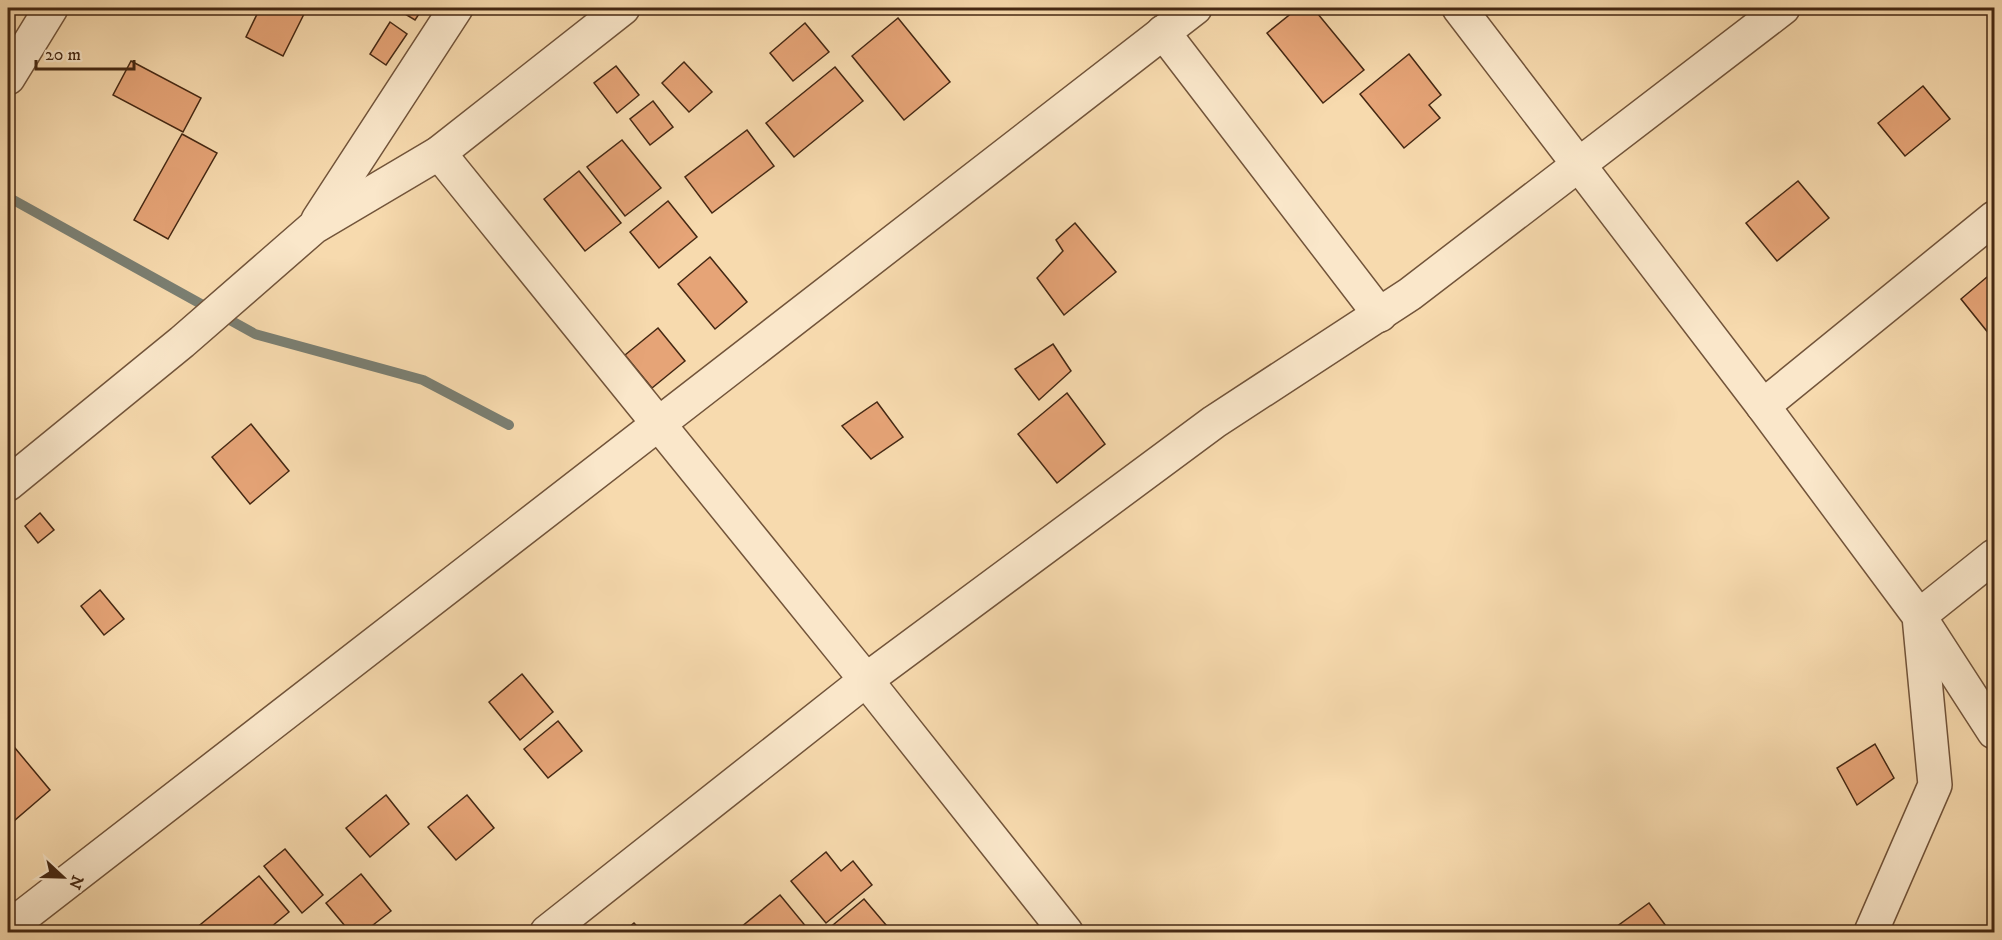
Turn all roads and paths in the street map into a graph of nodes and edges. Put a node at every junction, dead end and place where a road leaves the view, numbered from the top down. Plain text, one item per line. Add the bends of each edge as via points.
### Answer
1 (51, 8) edge
2 (456, 8) edge
3 (623, 8) edge
4 (1195, 8) edge
5 (1459, 8) edge
6 (1783, 8) edge
7 (1163, 32) junction
8 (8, 78) edge
9 (439, 153) junction
10 (1579, 164) junction
11 (1995, 218) edge
12 (314, 227) junction
13 (1380, 315) junction
14 (1763, 406) junction
15 (658, 423) junction
16 (8, 484) edge
17 (1995, 556) edge
18 (1919, 616) junction
19 (866, 680) junction
20 (1995, 732) edge
21 (8, 928) edge
22 (1063, 931) edge
23 (547, 933) edge
24 (1871, 933) edge

1 - 8 street
2 - 12 street
3 - 9 street
4 - 7 street
5 - 10 street
6 - 10 street
7 - 13 street
7 - 15 street
9 - 12 street
9 - 15 street
10 - 13 street
10 - 14 street
11 - 14 street
12 - 16 street via 182,342
13 - 19 street via 1214,422
14 - 18 street
15 - 19 street
15 - 21 street
17 - 18 street
18 - 20 street
18 - 24 street via 1935,785
19 - 22 street
19 - 23 street

